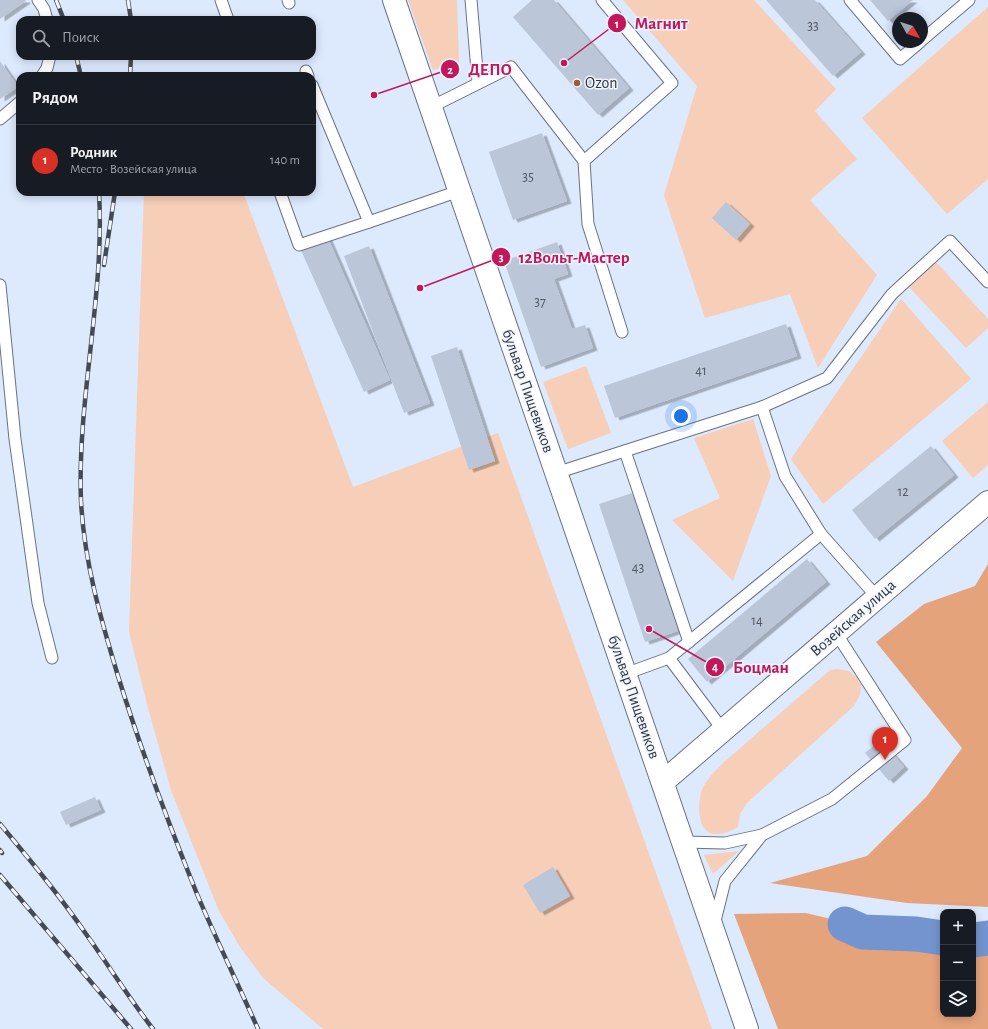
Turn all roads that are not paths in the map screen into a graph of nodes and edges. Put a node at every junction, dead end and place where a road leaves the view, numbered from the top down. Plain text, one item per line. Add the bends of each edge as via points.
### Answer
1 (38, 0) edge
2 (221, 0) edge
3 (394, 0) edge
4 (471, 0) edge
5 (602, 0) edge
6 (850, 0) edge
7 (969, 0) edge
8 (46, 16) edge
9 (227, 16) edge
10 (928, 35) edge
11 (913, 48) edge
12 (49, 60) edge
13 (44, 72) edge
14 (478, 82) junction
15 (316, 95) edge
16 (16, 105) edge
17 (431, 107) junction
18 (0, 119) edge
19 (584, 161) junction
20 (460, 191) junction
21 (281, 196) edge
22 (369, 222) junction
23 (988, 282) edge
24 (0, 285) edge
25 (622, 332) dead end
26 (762, 407) junction
27 (625, 451) junction
28 (556, 473) junction
29 (988, 502) edge
30 (821, 534) junction
31 (877, 597) junction
32 (836, 633) junction
33 (689, 642) junction
34 (52, 658) dead end
35 (669, 658) junction
36 (625, 674) junction
37 (723, 730) junction
38 (663, 782) junction
39 (762, 836) junction
40 (683, 842) junction
41 (713, 930) junction
42 (747, 1029) edge

1 - 8 lane
2 - 9 lane
3 - 17 main road, бульвар Пищевиков
4 - 14 lane
5 - 19 lane via 672,83
6 - 11 lane via 900,59
7 - 10 lane
12 - 13 lane
14 - 17 lane
14 - 19 lane via 511,67
15 - 22 lane
16 - 18 lane
17 - 20 main road, бульвар Пищевиков
19 - 25 lane via 588,224
20 - 22 lane
20 - 28 main road, бульвар Пищевиков
21 - 22 lane via 299,245
23 - 26 lane via 950,241 892,294 827,378
24 - 34 lane via 16,447 38,604
26 - 27 lane
26 - 30 lane via 784,476
27 - 28 lane
27 - 33 lane
28 - 36 main road, бульвар Пищевиков
29 - 31 main road, Возейская улица
30 - 31 lane
30 - 33 lane
31 - 32 main road, Возейская улица
32 - 37 main road, Возейская улица
32 - 39 lane via 905,740 832,799
33 - 35 lane
35 - 36 lane
35 - 37 lane
36 - 38 main road, бульвар Пищевиков
37 - 38 main road, Возейская улица
38 - 40 main road, бульвар Пищевиков
39 - 40 lane via 725,842
39 - 41 lane via 725,881
40 - 41 main road, бульвар Пищевиков
41 - 42 main road, бульвар Пищевиков

